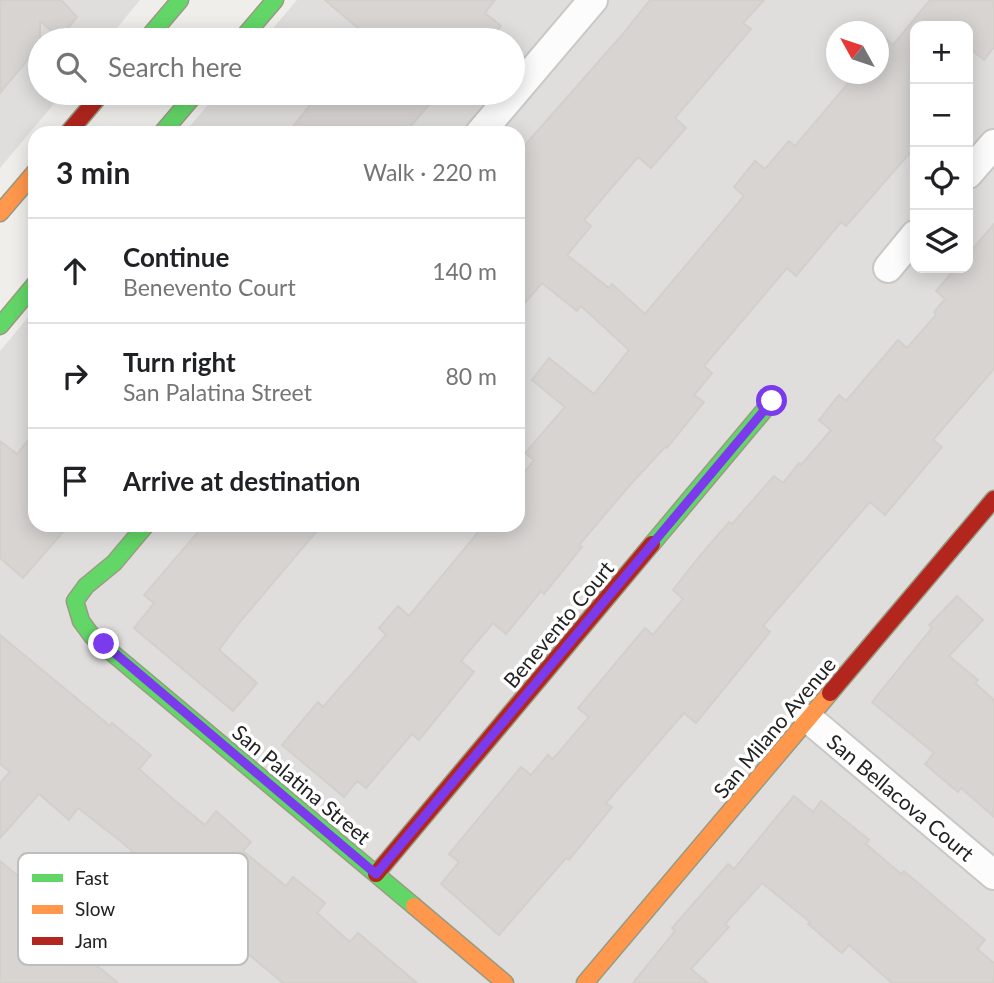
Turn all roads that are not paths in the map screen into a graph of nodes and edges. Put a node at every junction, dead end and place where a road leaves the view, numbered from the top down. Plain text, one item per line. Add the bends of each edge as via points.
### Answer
1 (180, 0) edge
2 (275, 0) edge
3 (593, 0) edge
4 (156, 28) edge
5 (251, 28) edge
6 (525, 80) edge
7 (92, 105) edge
8 (186, 105) edge
9 (504, 105) edge
10 (74, 126) edge
11 (168, 126) edge
12 (486, 126) edge
13 (994, 144) edge
14 (973, 168) edge
15 (28, 180) edge
16 (0, 213) edge
17 (910, 241) edge
18 (888, 268) dead end
19 (28, 292) edge
20 (0, 326) edge
21 (772, 401) dead end
22 (994, 499) edge
23 (140, 532) edge
24 (808, 719) junction
25 (376, 874) junction
26 (994, 875) edge
27 (505, 983) edge
28 (585, 983) edge

1 - 4 street
2 - 5 street
3 - 6 street
7 - 10 street
8 - 11 street
9 - 12 street
13 - 14 street
15 - 16 street
17 - 18 street
19 - 20 street
21 - 25 street, Benevento Court
22 - 24 street, San Milano Avenue
23 - 25 street, San Palatina Street via 75,601 90,636
24 - 26 street, San Bellacova Court
24 - 28 street, San Milano Avenue
25 - 27 street, San Palatina Street

